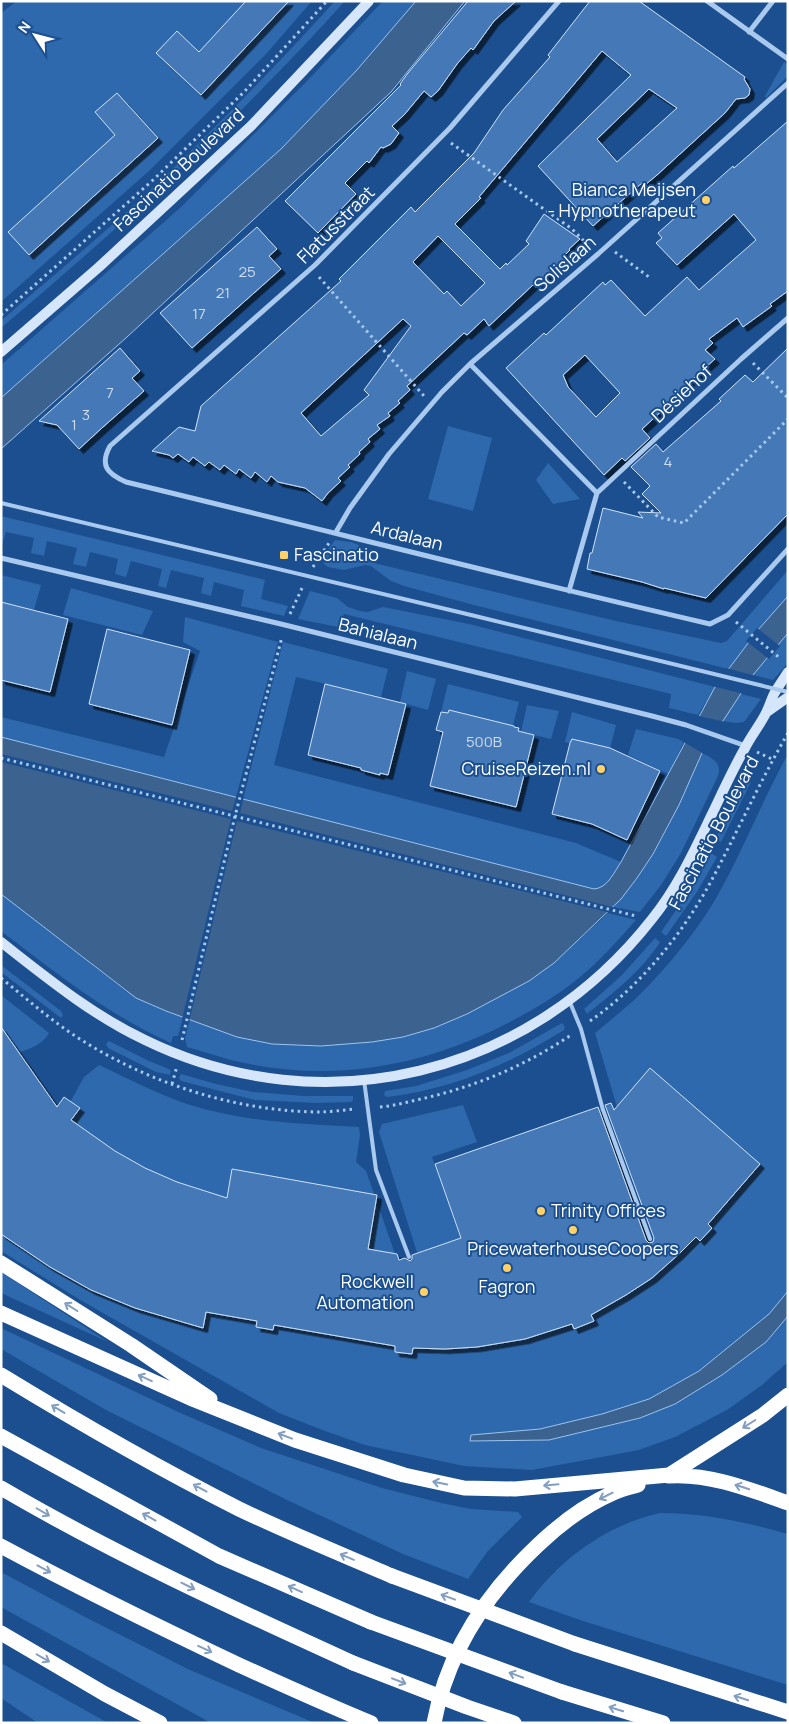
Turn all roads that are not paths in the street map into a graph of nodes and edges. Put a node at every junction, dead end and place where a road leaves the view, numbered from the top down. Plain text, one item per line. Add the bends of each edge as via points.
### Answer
1 (370, 1) edge
2 (559, 1) edge
3 (707, 1) edge
4 (773, 1) edge
5 (749, 32) junction
6 (788, 59) edge
7 (788, 83) edge
8 (788, 318) edge
9 (1, 352) edge
10 (470, 364) junction
11 (110, 446) joint
12 (597, 493) junction
13 (1, 503) edge
14 (336, 532) junction
15 (788, 549) edge
16 (1, 558) edge
17 (570, 591) junction
18 (788, 672) edge
19 (788, 692) edge
20 (788, 697) edge
21 (766, 713) junction
22 (746, 746) junction
23 (1, 942) edge
24 (569, 1000) junction
25 (364, 1080) junction
26 (650, 1239) dead end
27 (409, 1256) dead end
28 (1, 1263) edge
29 (1, 1313) edge
30 (1, 1375) edge
31 (788, 1395) edge
32 (239, 1418) junction
33 (1, 1436) edge
34 (669, 1475) junction
35 (1, 1488) edge
36 (788, 1502) edge
37 (1, 1546) edge
38 (1, 1633) edge
39 (788, 1712) edge
40 (160, 1723) edge
41 (371, 1723) edge
42 (434, 1723) edge
43 (514, 1723) edge
44 (663, 1723) edge

1 - 9 street, Fascinatio Boulevard via 251,126 99,268
2 - 11 street, Flatusstraat via 442,137 312,268
3 - 5 street
4 - 5 street
5 - 6 street
7 - 10 street, Solislaan
8 - 12 street, Désiehof
10 - 12 street
10 - 14 street, Solislaan via 431,404 367,482
11 - 14 street, Ardalaan via 105,466 108,472 126,482
12 - 17 street
13 - 19 lane, bridge
14 - 17 street, Ardalaan
15 - 17 street, Ardalaan via 728,615 710,624
16 - 22 street, Bahialaan via 686,726
18 - 21 street, Fascinatio Boulevard
20 - 21 street, Fascinatio Boulevard
21 - 22 street, Fascinatio Boulevard
22 - 24 street, Fascinatio Boulevard via 684,869 652,920 598,977
23 - 25 street, Fascinatio Boulevard via 95,1012 146,1041 180,1055 257,1076 328,1082
24 - 25 street, Fascinatio Boulevard via 535,1023 480,1052 430,1069
24 - 26 lane via 581,1028 603,1110
25 - 27 lane via 376,1170
32 -> 28 highway
32 -> 29 highway
39 -> 30 highway, bridge via 576,1644 392,1576 239,1509 58,1410
31 -> 34 highway via 763,1415
34 -> 32 highway via 515,1488 464,1488 404,1475 345,1457
44 -> 33 highway, bridge via 562,1692 371,1622 220,1556
36 -> 34 highway via 735,1484
34 -> 42 highway via 596,1501 550,1534 506,1577 459,1647 438,1700
35 -> 43 highway, bridge via 144,1565 247,1615 353,1663
37 -> 41 highway via 141,1619
38 -> 40 highway

